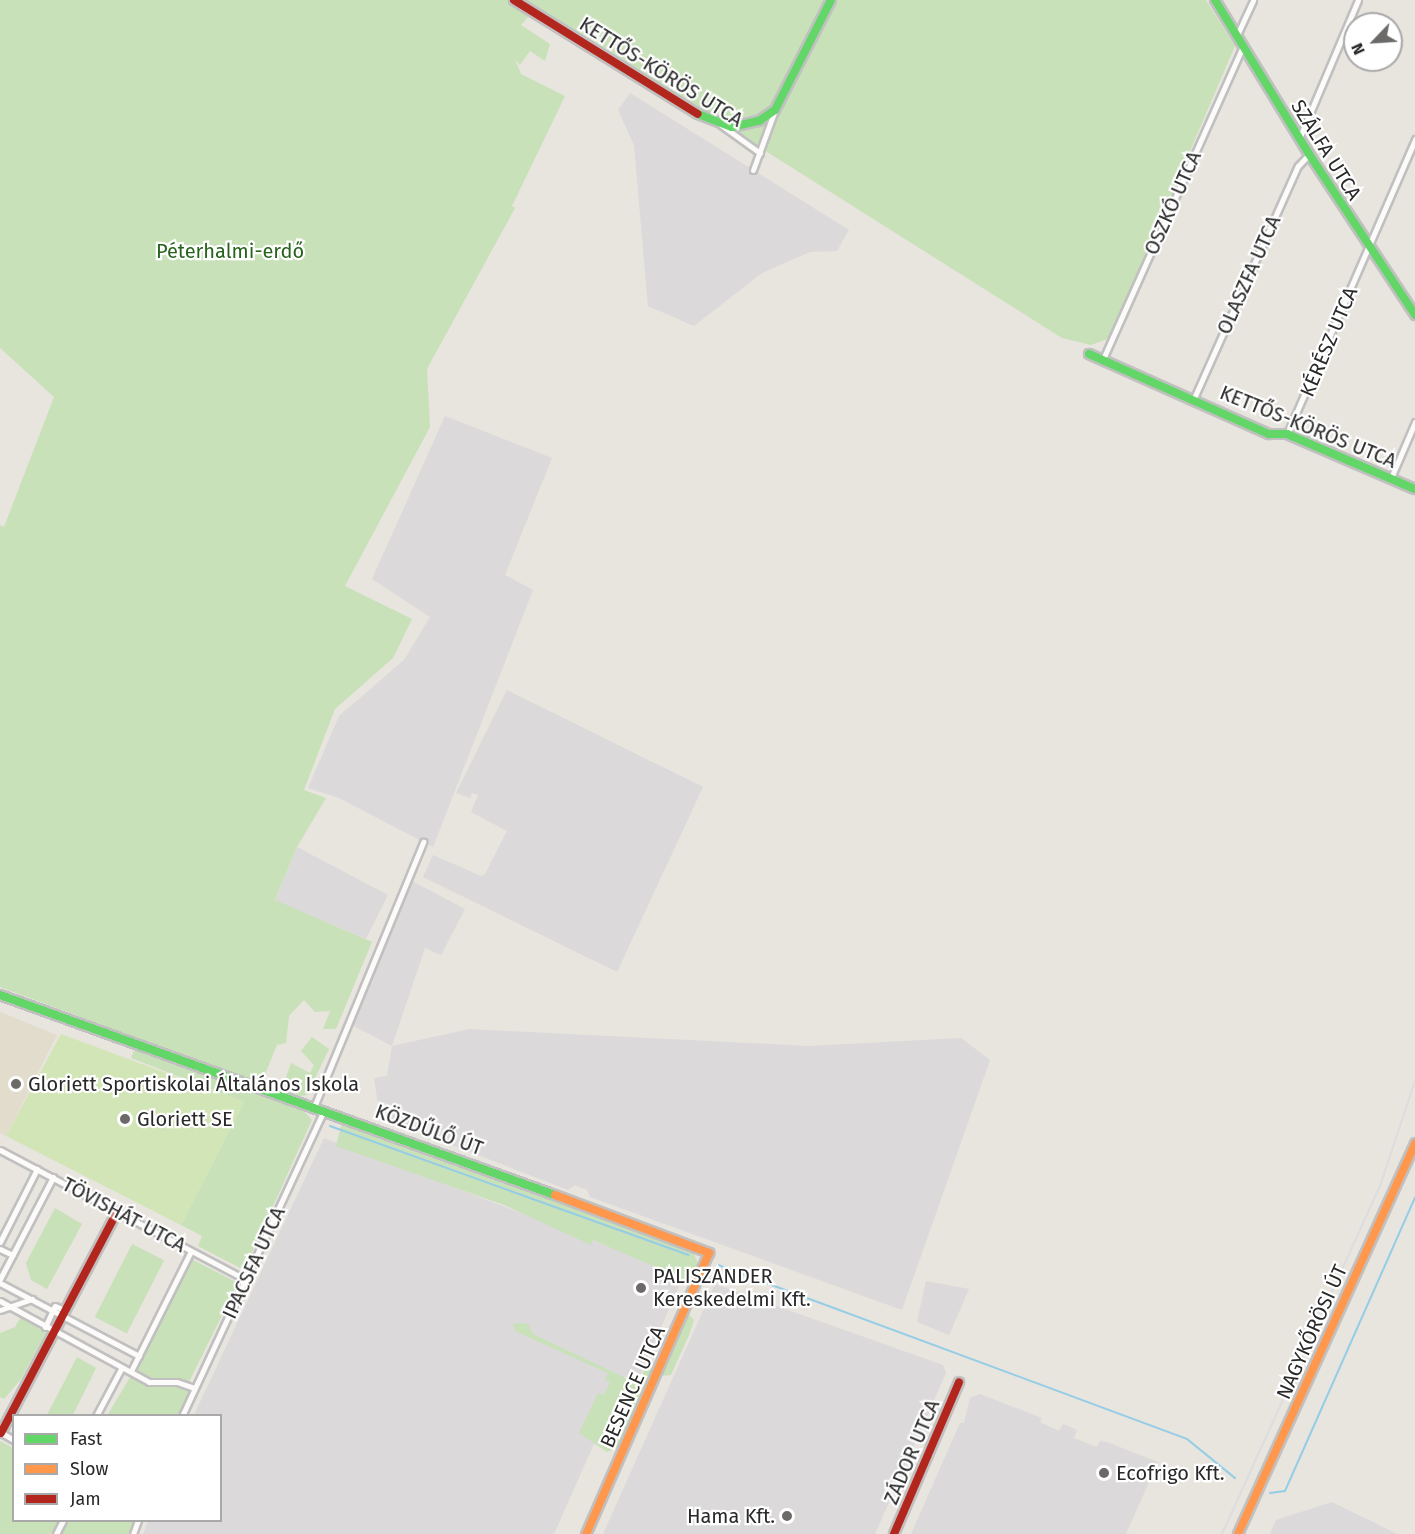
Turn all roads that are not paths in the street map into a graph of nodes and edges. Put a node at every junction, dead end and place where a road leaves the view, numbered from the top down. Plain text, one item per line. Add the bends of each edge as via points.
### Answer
1 (514, 0) edge
2 (831, 0) edge
3 (1215, 0) edge
4 (1253, 0) edge
5 (1358, 0) edge
6 (1237, 35) junction
7 (1243, 46) junction
8 (775, 110) junction
9 (721, 125) junction
10 (1299, 139) junction
11 (1415, 139) edge
12 (760, 153) junction
13 (1309, 154) junction
14 (753, 170) dead end
15 (1369, 248) junction
16 (1415, 315) edge
17 (1089, 354) dead end
18 (1103, 359) junction
19 (1194, 398) junction
20 (1415, 422) edge
21 (1287, 434) junction
22 (1391, 478) junction
23 (1415, 489) edge
24 (423, 842) dead end
25 (0, 994) edge
26 (314, 1107) junction
27 (324, 1110) junction
28 (1415, 1143) edge
29 (0, 1150) edge
30 (37, 1169) junction
31 (53, 1177) junction
32 (117, 1212) junction
33 (0, 1242) edge
34 (0, 1249) edge
35 (191, 1251) junction
36 (709, 1253) joint
37 (13, 1256) junction
38 (248, 1280) junction
39 (0, 1281) edge
40 (32, 1299) junction
41 (0, 1301) edge
42 (10, 1307) junction
43 (0, 1310) edge
44 (53, 1311) junction
45 (64, 1314) junction
46 (45, 1327) junction
47 (58, 1334) junction
48 (139, 1356) junction
49 (122, 1367) junction
50 (131, 1371) junction
51 (959, 1382) dead end
52 (194, 1388) junction
53 (97, 1414) edge
54 (183, 1414) edge
55 (1, 1433) edge
56 (586, 1534) edge
57 (894, 1534) edge
58 (1238, 1534) edge

1 - 9 street, KETTŐS-KÖRÖS UTCA
2 - 8 street
3 - 6 street, SZÁLFA UTCA
4 - 6 street
5 - 10 street
6 - 7 street, SZÁLFA UTCA
7 - 10 street, SZÁLFA UTCA
7 - 18 street, OSZKÓ UTCA
8 - 9 street via 751,124
8 - 12 street
9 - 12 street, KETTŐS-KÖRÖS UTCA
10 - 13 street, SZÁLFA UTCA
11 - 15 street, KÉRÉSZ UTCA
12 - 14 street
13 - 15 street, SZÁLFA UTCA
13 - 19 street, OLASZFA UTCA via 1298,166
15 - 16 street, SZÁLFA UTCA
15 - 21 street, KÉRÉSZ UTCA
17 - 18 street, KETTŐS-KÖRÖS UTCA
18 - 19 street, KETTŐS-KÖRÖS UTCA
19 - 21 street, KETTŐS-KÖRÖS UTCA via 1269,434
20 - 22 street
21 - 22 street, KETTŐS-KÖRÖS UTCA
22 - 23 street, KETTŐS-KÖRÖS UTCA
24 - 26 street
25 - 26 street, KÖZDŰLŐ ÚT
26 - 27 street, KÖZDŰLŐ ÚT
27 - 36 street, KÖZDŰLŐ ÚT
27 - 38 street, IPACSFA UTCA
28 - 58 street, NAGYKŐRÖSI ÚT
29 - 30 street, TÖVISHÁT UTCA
30 - 31 street, TÖVISHÁT UTCA
30 - 33 street
31 - 32 street, TÖVISHÁT UTCA
31 - 37 street
32 - 35 street, TÖVISHÁT UTCA
32 - 45 street
34 - 37 street
35 - 38 street, TÖVISHÁT UTCA
35 - 48 street
36 - 56 street, BESENCE UTCA
37 - 39 street
38 - 52 street, IPACSFA UTCA
39 - 40 street
40 - 42 street
40 - 44 street
41 - 42 street
42 - 43 street
42 - 46 street
44 - 45 street
44 - 46 street
45 - 47 street
45 - 48 street
46 - 47 street
47 - 49 street
47 - 55 street
48 - 50 street
49 - 50 street
49 - 53 street
50 - 52 street via 149,1382 177,1382
51 - 57 street, ZÁDOR UTCA
52 - 54 street, IPACSFA UTCA

